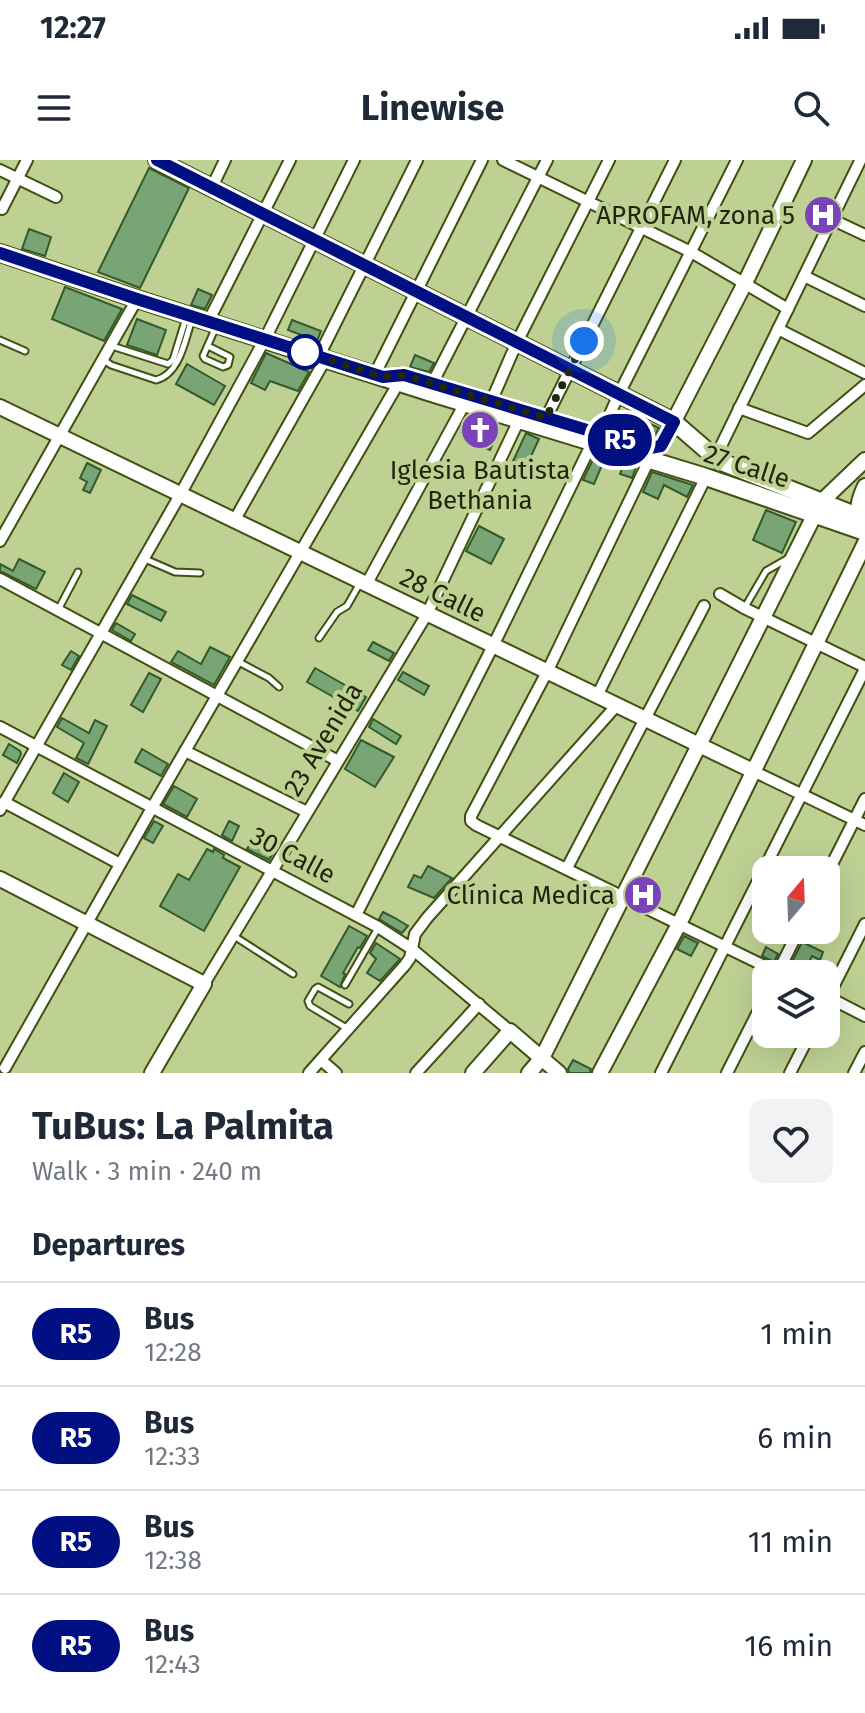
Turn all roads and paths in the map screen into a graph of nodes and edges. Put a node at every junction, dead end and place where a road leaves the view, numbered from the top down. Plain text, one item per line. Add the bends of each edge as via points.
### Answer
1 (27, 160) edge
2 (157, 160) edge
3 (225, 160) edge
4 (290, 160) edge
5 (354, 160) edge
6 (417, 160) edge
7 (482, 160) edge
8 (503, 160) edge
9 (547, 160) edge
10 (609, 160) edge
11 (675, 160) edge
12 (737, 160) edge
13 (804, 160) edge
14 (861, 161) edge
15 (0, 170) edge
16 (539, 178) junction
17 (17, 179) junction
18 (212, 187) junction
19 (56, 197) dead end
20 (587, 202) junction
21 (2, 209) dead end
22 (262, 213) junction
23 (831, 219) junction
24 (640, 228) junction
25 (865, 235) edge
26 (314, 239) junction
27 (691, 252) junction
28 (2, 257) edge
29 (365, 265) junction
30 (804, 276) junction
31 (745, 283) junction
32 (416, 291) junction
33 (137, 299) junction
34 (865, 306) edge
35 (788, 309) junction
36 (467, 317) junction
37 (201, 319) junction
38 (778, 329) junction
39 (265, 339) junction
40 (0, 340) edge
41 (517, 342) junction
42 (111, 345) junction
43 (208, 346) junction
44 (25, 351) dead end
45 (322, 357) junction
46 (103, 360) junction
47 (569, 369) junction
48 (865, 373) edge
49 (386, 378) junction
50 (432, 384) junction
51 (865, 385) edge
52 (619, 394) junction
53 (491, 402) junction
54 (465, 403) junction
55 (0, 407) edge
56 (739, 408) junction
57 (546, 418) junction
58 (519, 420) junction
59 (674, 422) junction
60 (729, 432) junction
61 (690, 435) junction
62 (61, 436) junction
63 (597, 439) junction
64 (649, 460) junction
65 (865, 460) edge
66 (719, 461) junction
67 (706, 477) junction
68 (865, 486) edge
69 (180, 495) junction
70 (818, 508) junction
71 (234, 521) junction
72 (863, 524) edge
73 (0, 541) edge
74 (865, 543) edge
75 (299, 552) junction
76 (794, 557) junction
77 (144, 558) junction
78 (78, 572) dead end
79 (200, 573) dead end
80 (0, 579) edge
81 (364, 584) junction
82 (720, 594) dead end
83 (704, 606) dead end
84 (744, 608) junction
85 (58, 610) junction
86 (427, 614) junction
87 (764, 618) junction
88 (101, 633) junction
89 (319, 638) dead end
90 (816, 643) junction
91 (493, 646) junction
92 (237, 660) junction
93 (865, 668) edge
94 (547, 672) junction
95 (279, 687) dead end
96 (217, 695) junction
97 (597, 696) junction
98 (617, 705) junction
99 (645, 719) junction
100 (0, 727) edge
101 (699, 745) junction
102 (36, 746) junction
103 (185, 751) junction
104 (338, 761) junction
105 (753, 771) junction
106 (801, 794) junction
107 (865, 799) edge
108 (2, 806) edge
109 (152, 808) junction
110 (307, 812) junction
111 (860, 822) edge
112 (500, 835) junction
113 (839, 856) edge
114 (120, 864) junction
115 (567, 868) junction
116 (272, 871) junction
117 (0, 879) edge
118 (622, 895) junction
119 (356, 915) junction
120 (87, 923) junction
121 (679, 924) junction
122 (865, 924) edge
123 (378, 927) junction
124 (233, 936) junction
125 (725, 946) junction
126 (412, 949) junction
127 (753, 960) edge
128 (840, 973) edge
129 (293, 974) dead end
130 (204, 984) junction
131 (345, 985) dead end
132 (349, 1004) dead end
133 (479, 1004) junction
134 (840, 1004) edge
135 (865, 1016) edge
136 (752, 1024) edge
137 (348, 1030) junction
138 (510, 1031) junction
139 (803, 1048) edge
140 (865, 1052) edge
141 (321, 1060) junction
142 (536, 1065) edge
143 (5, 1068) dead end
144 (152, 1073) edge
145 (309, 1073) edge
146 (336, 1073) edge
147 (416, 1073) edge
148 (473, 1073) edge
149 (559, 1073) edge
150 (600, 1073) edge
151 (661, 1073) edge
152 (727, 1073) edge
153 (790, 1073) edge
154 (854, 1073) edge

1 - 17 street
2 - 18 main road, 27 Calle
3 - 18 street
4 - 22 street
5 - 26 street
6 - 29 street
7 - 32 street
8 - 16 street
9 - 16 street
10 - 20 street
11 - 24 street
12 - 27 street
13 - 31 street
14 - 23 street
15 - 17 street
16 - 20 street
16 - 36 street
17 - 19 street
17 - 21 street
18 - 22 main road, 27 Calle
20 - 24 street
20 - 41 street
22 - 26 main road, 27 Calle
22 - 37 street
23 - 25 street
23 - 30 street
24 - 27 street
24 - 47 street
26 - 29 main road, 27 Calle
26 - 39 street
27 - 31 street
27 - 52 street
28 - 33 main road, 27 Calle
29 - 32 main road, 27 Calle
29 - 45 street
30 - 34 street
30 - 35 street
31 - 35 street
31 - 59 street
32 - 36 main road, 27 Calle
32 - 49 street
33 - 37 main road, 27 Calle
33 - 42 street
35 - 38 street
36 - 41 main road, 27 Calle
36 - 50 street
37 - 39 main road, 27 Calle
37 - 42 lane via 168,364
37 - 43 lane
37 - 46 lane via 162,379
38 - 48 street
38 - 56 street
39 - 45 main road, 27 Calle
39 - 69 street
40 - 44 lane
41 - 47 main road, 27 Calle
41 - 53 street
42 - 46 street
43 - 43 lane via 205,359 228,365 230,357
45 - 49 main road, 27 Calle
45 - 71 street
46 - 62 street
47 - 52 main road, 27 Calle
47 - 57 street
49 - 50 street, 27 Calle via 404,375
49 - 54 main road, 27 Calle
49 - 75 street
50 - 53 street, 27 Calle
51 - 56 street via 808,433
52 - 59 main road, 27 Calle
52 - 63 street
53 - 57 street, 27 Calle
54 - 58 main road, 27 Calle
54 - 81 street
55 - 62 street, 28 Calle
56 - 60 street
57 - 63 street, 27 Calle
58 - 63 main road, 27 Calle
58 - 86 street, 23 Avenida
59 - 61 main road, 27 Calle
59 - 63 street, 27 Calle via 661,446
60 - 61 street via 712,442
60 - 66 street
61 - 66 main road, 27 Calle
62 - 69 street, 28 Calle
62 - 73 street
63 - 64 main road, 27 Calle
63 - 91 street
64 - 67 main road, 27 Calle
64 - 94 street
65 - 70 street
66 - 70 main road, 27 Calle
67 - 70 main road, 27 Calle
67 - 97 street
68 - 72 street via 859,500
69 - 71 street, 28 Calle
69 - 77 street
70 - 72 main road, 27 Calle
70 - 76 street
71 - 75 street, 28 Calle
74 - 90 street
75 - 81 street, 28 Calle
75 - 92 street
76 - 84 lane via 766,571
76 - 87 street
77 - 79 lane via 175,572
77 - 88 street
78 - 85 lane
80 - 85 street
81 - 86 street, 28 Calle
81 - 89 lane
82 - 84 street
83 - 99 street
84 - 87 street
85 - 88 street
86 - 91 street, 28 Calle
86 - 104 street, 23 Avenida
87 - 90 street
87 - 101 street
88 - 96 street
88 - 102 street
90 - 93 street
90 - 105 street
91 - 94 street, 28 Calle
91 - 119 street
92 - 95 lane
92 - 96 street
93 - 106 street
94 - 97 street, 28 Calle
94 - 112 street via 471,816 476,825
96 - 103 street
96 - 104 street
97 - 98 street, 28 Calle
98 - 99 street, 28 Calle
98 - 112 street
99 - 101 street, 28 Calle
99 - 115 street
100 - 102 street, 30 Calle
101 - 105 street, 28 Calle
101 - 118 street
102 - 108 street
102 - 109 street, 30 Calle
103 - 109 street
103 - 110 street
104 - 110 street, 23 Avenida
105 - 106 street, 28 Calle
105 - 121 street
106 - 111 street, 28 Calle
106 - 125 street
107 - 111 street
108 - 114 street
109 - 114 street
109 - 116 street, 30 Calle
110 - 116 street, 23 Avenida
111 - 113 street
112 - 115 street
112 - 126 street via 419,927
114 - 120 street
115 - 118 street
116 - 119 street, 30 Calle
116 - 124 street, 23 Avenida
117 - 120 street
118 - 121 street
118 - 142 street
119 - 123 street, 30 Calle
120 - 130 street
120 - 143 street
121 - 125 street
121 - 150 street
122 - 128 street
123 - 126 street, 30 Calle
123 - 131 lane
124 - 129 lane
124 - 130 street, 23 Avenida
125 - 127 street
125 - 151 street
126 - 133 street, 30 Calle
126 - 137 street via 405,965
130 - 144 street, 23 Avenida
132 - 137 lane via 318,987 308,1001
133 - 138 street, 30 Calle
133 - 147 street
134 - 135 street
136 - 152 street
137 - 141 street
138 - 142 street, 30 Calle
138 - 148 street
139 - 153 street
140 - 154 street
141 - 145 street
141 - 146 street
142 - 149 street, 30 Calle

